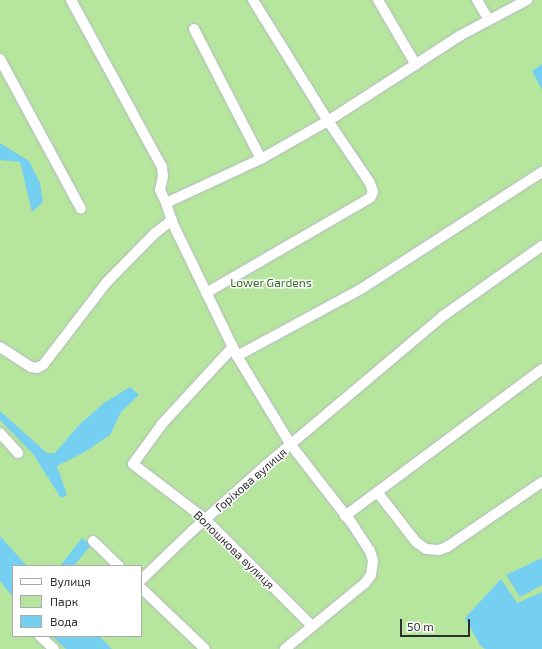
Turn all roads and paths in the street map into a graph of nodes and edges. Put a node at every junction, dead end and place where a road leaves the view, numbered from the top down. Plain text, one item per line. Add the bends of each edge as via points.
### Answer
1 (71, 0) edge
2 (253, 0) edge
3 (378, 0) edge
4 (477, 0) edge
5 (527, 0) edge
6 (489, 20) junction
7 (194, 28) dead end
8 (0, 59) edge
9 (416, 65) junction
10 (328, 121) junction
11 (261, 159) junction
12 (542, 172) edge
13 (166, 203) junction
14 (81, 208) dead end
15 (172, 220) junction
16 (542, 246) edge
17 (206, 293) junction
18 (0, 347) edge
19 (235, 352) junction
20 (542, 369) edge
21 (0, 433) edge
22 (291, 446) junction
23 (18, 453) dead end
24 (542, 482) edge
25 (378, 493) junction
26 (345, 516) junction
27 (205, 519) junction
28 (93, 541) dead end
29 (118, 565) edge
30 (142, 579) edge
31 (142, 589) edge
32 (312, 626) junction
33 (41, 637) edge
34 (54, 649) edge
35 (205, 649) edge
36 (285, 649) edge

1 - 13 street via 162,167 160,190
2 - 10 street
3 - 9 street
4 - 6 street
5 - 6 street
6 - 9 street
7 - 11 street
8 - 14 street
9 - 10 street
10 - 11 street
10 - 17 street via 370,183 373,192 370,198
11 - 13 street
12 - 19 street via 361,289
13 - 15 street
15 - 17 street
15 - 18 street via 154,234 107,282 43,365 31,367
16 - 22 street, Горіхова вулиця via 443,316
17 - 19 street
19 - 22 street
19 - 27 street, Волошкова вулиця via 162,424 133,464
20 - 25 street
21 - 23 street
22 - 26 street
22 - 27 street, Горіхова вулиця
24 - 25 street via 439,550 426,549 416,542
25 - 26 street
26 - 32 street via 370,551 373,561 371,575 365,583
27 - 30 street, Горіхова вулиця
27 - 32 street, Волошкова вулиця
28 - 29 street
31 - 35 street
32 - 36 street
33 - 34 street

